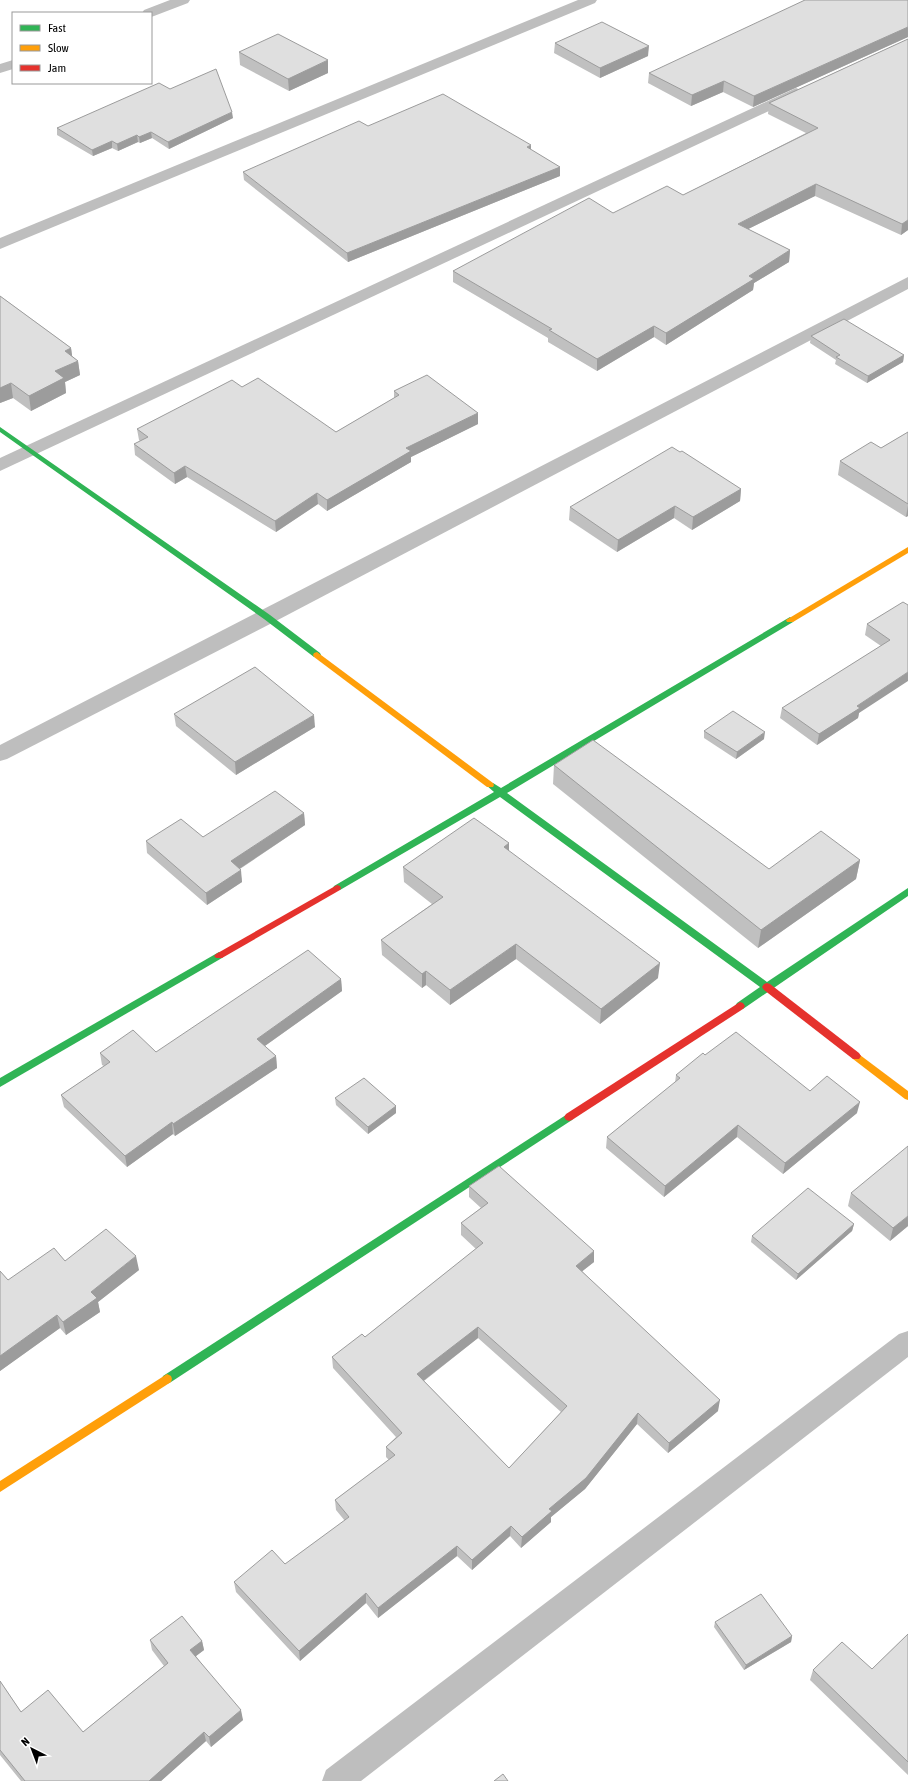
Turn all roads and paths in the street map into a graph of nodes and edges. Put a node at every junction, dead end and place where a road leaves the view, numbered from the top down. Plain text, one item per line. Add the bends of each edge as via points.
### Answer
1 (183, 0) edge
2 (590, 0) edge
3 (152, 12) edge
4 (12, 64) edge
5 (0, 69) edge
6 (807, 88) edge
7 (0, 244) edge
8 (908, 282) edge
9 (0, 429) edge
10 (31, 451) junction
11 (0, 465) edge
12 (908, 550) edge
13 (267, 617) junction
14 (0, 754) edge
15 (500, 793) junction
16 (908, 891) edge
17 (768, 988) junction
18 (0, 1083) edge
19 (908, 1096) edge
20 (908, 1342) edge
21 (0, 1487) edge
22 (337, 1781) edge

1 - 3 street
2 - 7 street
4 - 5 street
6 - 10 street
8 - 13 street
9 - 10 street
10 - 11 street
10 - 13 street
12 - 15 street
13 - 14 street
13 - 15 street
15 - 17 street
15 - 18 street
16 - 17 street
17 - 19 street
17 - 21 street
20 - 22 street

